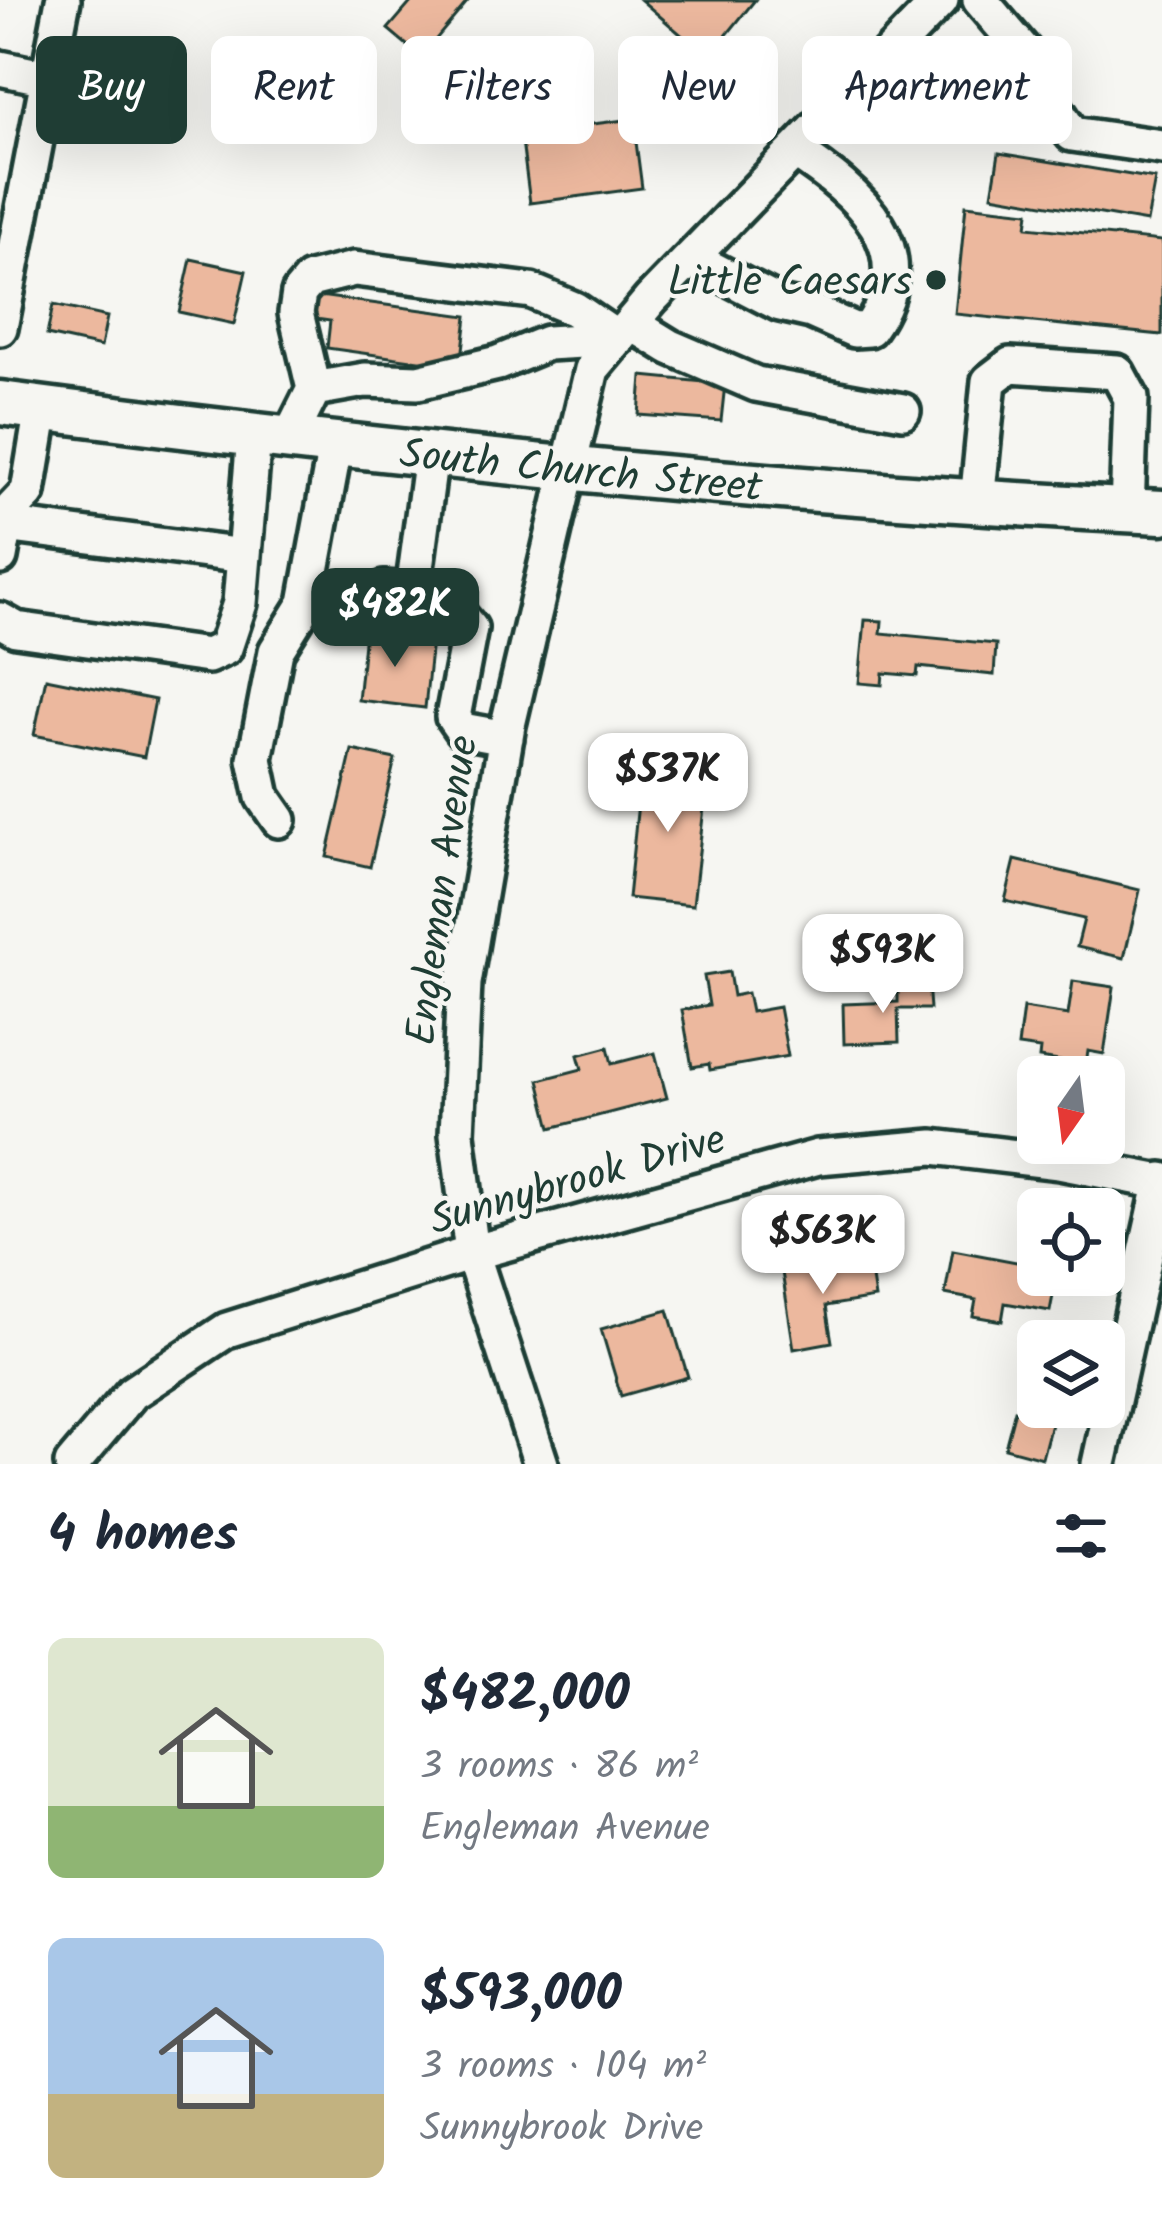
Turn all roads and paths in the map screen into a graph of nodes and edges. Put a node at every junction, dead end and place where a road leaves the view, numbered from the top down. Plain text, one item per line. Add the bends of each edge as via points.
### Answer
1 (63, 0) edge
2 (941, 0) edge
3 (980, 0) edge
4 (56, 36) edge
5 (0, 68) edge
6 (36, 76) edge
7 (36, 134) edge
8 (1162, 147) edge
9 (795, 151) junction
10 (691, 258) junction
11 (2, 306) edge
12 (624, 331) junction
13 (314, 389) junction
14 (0, 403) edge
15 (42, 408) junction
16 (903, 412) dead end
17 (272, 438) junction
18 (335, 447) junction
19 (431, 455) junction
20 (567, 468) junction
21 (976, 502) junction
22 (1145, 512) edge
23 (3, 541) edge
24 (244, 556) junction
25 (0, 620) edge
26 (506, 738) junction
27 (279, 820) dead end
28 (1162, 1181) edge
29 (472, 1253) junction
30 (71, 1464) edge
31 (541, 1464) edge
32 (1099, 1464) edge

1 - 4 street
2 - 9 street, Engleman Avenue
3 - 8 street via 1035,64 1072,134
5 - 6 street
7 - 11 street
9 - 10 street, Engleman Avenue
9 - 10 street via 877,220 890,255 888,283 869,329 780,304
10 - 12 street, Engleman Avenue
12 - 13 street via 547,343 418,382
12 - 13 street via 531,292 354,269 310,280 299,292 296,313
12 - 16 street via 756,384
12 - 20 street, Engleman Avenue via 592,369
13 - 17 street
14 - 15 main road, South Church Street
15 - 17 main road, South Church Street
15 - 23 street via 28,492 8,513
17 - 18 main road, South Church Street
17 - 24 street
18 - 19 main road, South Church Street
18 - 27 street via 306,602 276,651 255,760 262,797
19 - 20 main road, South Church Street
19 - 26 street via 399,590 440,593 470,628 452,717 463,730
20 - 21 main road, South Church Street
20 - 26 street, Engleman Avenue
21 - 22 main road, South Church Street
21 - 22 street via 989,381 1010,365 1117,372 1131,398
23 - 24 street
24 - 25 street via 225,648 208,656 16,629
26 - 29 street, Engleman Avenue via 464,983 458,1134
28 - 29 street, Sunnybrook Drive via 933,1147 818,1157
28 - 32 street
29 - 30 street, Sunnybrook Drive via 227,1330 132,1393
29 - 31 street, Engleman Avenue

